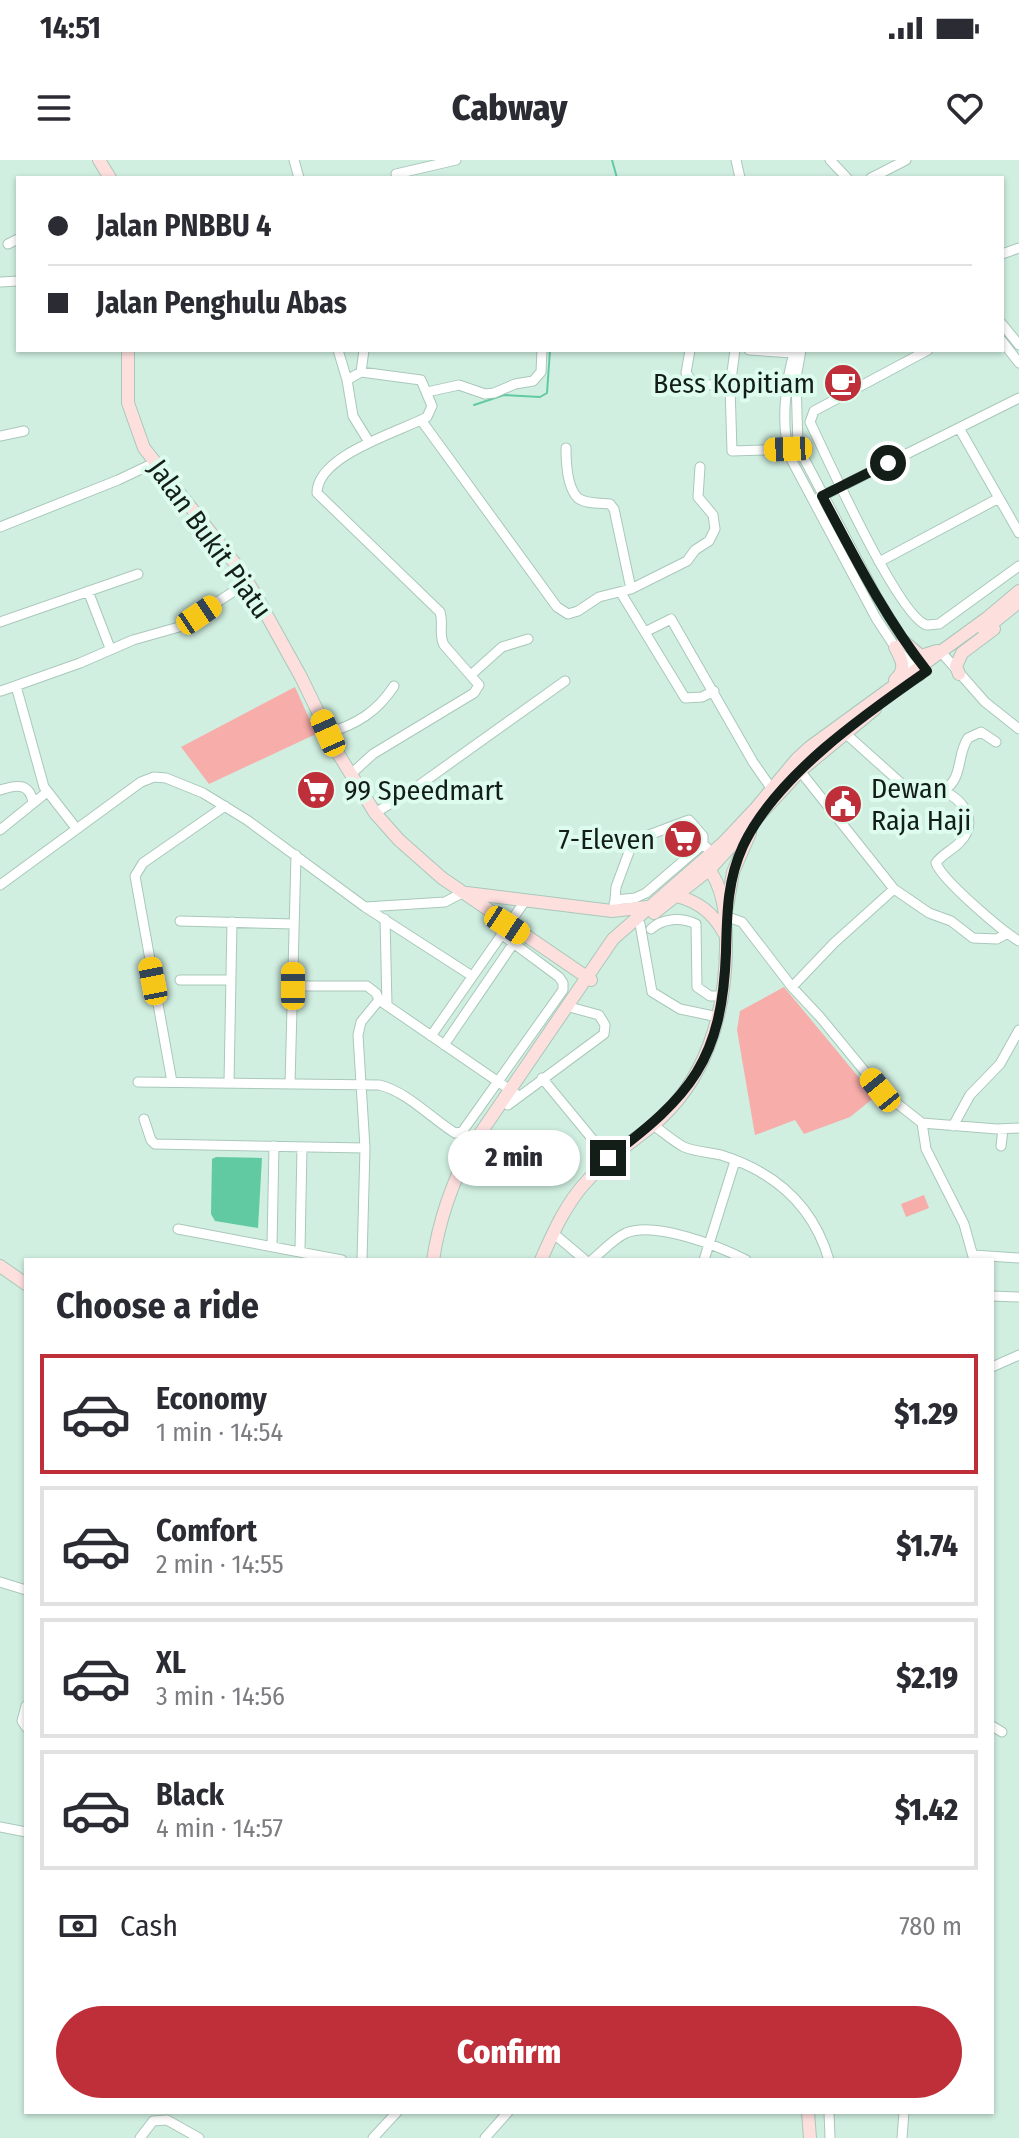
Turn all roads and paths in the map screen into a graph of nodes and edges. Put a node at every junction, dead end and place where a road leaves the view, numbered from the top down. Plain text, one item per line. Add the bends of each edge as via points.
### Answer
1 (393, 160) edge
2 (456, 160) edge
3 (906, 160) edge
4 (832, 161) edge
5 (396, 176) edge
6 (845, 176) edge
7 (875, 176) edge
8 (16, 240) edge
9 (8, 244) dead end
10 (1004, 326) edge
11 (1004, 344) edge
12 (1019, 345) edge
13 (128, 352) edge
14 (339, 352) edge
15 (364, 352) edge
16 (542, 352) edge
17 (690, 352) edge
18 (735, 352) edge
19 (797, 352) edge
20 (797, 352) edge
21 (924, 352) edge
22 (1019, 363) edge
23 (361, 372) junction
24 (347, 380) junction
25 (730, 387) junction
26 (788, 389) junction
27 (427, 392) junction
28 (1019, 398) edge
29 (421, 420) junction
30 (959, 428) junction
31 (24, 431) dead end
32 (0, 436) edge
33 (369, 442) junction
34 (566, 448) dead end
35 (793, 448) junction
36 (154, 463) junction
37 (700, 467) dead end
38 (841, 486) junction
39 (822, 496) junction
40 (999, 498) junction
41 (812, 501) junction
42 (0, 527) edge
43 (1019, 533) edge
44 (879, 562) junction
45 (1019, 566) edge
46 (138, 574) dead end
47 (248, 582) junction
48 (88, 591) junction
49 (626, 591) junction
50 (1019, 591) edge
51 (1015, 602) edge
52 (0, 622) edge
53 (645, 632) junction
54 (528, 639) dead end
55 (899, 644) junction
56 (110, 648) junction
57 (943, 655) junction
58 (921, 671) junction
59 (472, 674) junction
60 (959, 674) junction
61 (565, 681) dead end
62 (16, 686) junction
63 (394, 686) dead end
64 (1, 691) edge
65 (714, 691) junction
66 (1016, 723) edge
67 (830, 732) junction
68 (328, 733) junction
69 (845, 733) junction
70 (996, 742) dead end
71 (800, 771) junction
72 (350, 775) junction
73 (42, 782) junction
74 (15, 785) junction
75 (0, 790) edge
76 (776, 791) junction
77 (943, 791) junction
78 (47, 792) junction
79 (33, 802) junction
80 (225, 806) junction
81 (765, 811) junction
82 (375, 813) junction
83 (76, 828) junction
84 (0, 830) edge
85 (296, 855) junction
86 (707, 857) junction
87 (0, 885) edge
88 (892, 886) junction
89 (464, 892) junction
90 (677, 896) junction
91 (525, 901) junction
92 (613, 906) junction
93 (650, 906) junction
94 (365, 907) junction
95 (725, 916) junction
96 (385, 919) junction
97 (180, 921) dead end
98 (232, 922) junction
99 (294, 924) junction
100 (645, 927) junction
101 (504, 930) junction
102 (1006, 934) junction
103 (726, 936) junction
104 (1019, 941) edge
105 (513, 944) junction
106 (472, 976) junction
107 (590, 978) junction
108 (180, 980) dead end
109 (231, 980) junction
110 (293, 986) junction
111 (792, 987) junction
112 (721, 996) junction
113 (383, 1002) junction
114 (570, 1008) junction
115 (718, 1017) junction
116 (1019, 1030) edge
117 (431, 1036) junction
118 (444, 1045) junction
119 (542, 1078) junction
120 (138, 1082) dead end
121 (172, 1082) junction
122 (229, 1083) junction
123 (498, 1083) junction
124 (290, 1084) junction
125 (363, 1085) junction
126 (511, 1097) junction
127 (144, 1119) dead end
128 (922, 1123) junction
129 (653, 1125) junction
130 (953, 1126) junction
131 (1019, 1128) edge
132 (1003, 1129) junction
133 (274, 1146) junction
134 (1001, 1146) dead end
135 (302, 1147) junction
136 (365, 1148) junction
137 (608, 1158) junction
138 (735, 1161) junction
139 (178, 1229) dead end
140 (553, 1233) junction
141 (272, 1245) junction
142 (709, 1246) junction
143 (300, 1250) junction
144 (334, 1258) edge
145 (362, 1258) edge
146 (434, 1258) edge
147 (542, 1258) edge
148 (583, 1258) edge
149 (594, 1258) edge
150 (705, 1258) edge
151 (741, 1258) edge
152 (828, 1258) edge
153 (973, 1258) edge
154 (1019, 1258) edge
155 (0, 1266) edge
156 (24, 1283) edge
157 (994, 1296) edge
158 (1019, 1297) edge
159 (1019, 1355) edge
160 (994, 1366) edge
161 (0, 1582) edge
162 (24, 1589) edge
163 (994, 1727) edge
164 (1002, 1732) dead end
165 (0, 1827) edge
166 (24, 1832) edge
167 (395, 2114) edge
168 (506, 2114) edge
169 (808, 2114) edge
170 (829, 2114) edge
171 (904, 2114) edge
172 (165, 2116) edge
173 (140, 2138) edge
174 (199, 2138) edge
175 (373, 2138) edge
176 (485, 2138) edge
177 (810, 2138) edge
178 (830, 2138) edge
179 (902, 2138) edge

1 - 5 street
2 - 5 street
3 - 7 street
4 - 6 street
8 - 9 street
10 - 12 street
11 - 22 street
13 - 36 main road, Jalan Bukit Piatu via 131,416
14 - 24 street
15 - 23 street
16 - 27 street via 541,372 533,381 485,394 459,385
17 - 25 street via 690,382
18 - 25 street
19 - 26 street
20 - 35 street
21 - 38 street via 814,411 810,422
23 - 24 street
23 - 27 street via 421,380
24 - 33 street via 353,416
25 - 26 street
25 - 35 street via 732,451
26 - 35 street
27 - 29 street via 432,406
28 - 30 street
29 - 33 street
29 - 49 street via 562,613 573,614 599,597
30 - 38 street
30 - 40 street
31 - 32 street
33 - 59 street via 326,473 317,493 440,612 440,638
34 - 49 street via 577,497 614,509
35 - 39 street
35 - 41 street
36 - 42 street
36 - 47 main road, Jalan Bukit Piatu
37 - 49 street via 697,493 713,515 713,535 682,565
38 - 39 street
38 - 44 street
39 - 41 street
39 - 55 street
40 - 43 street
40 - 44 street
41 - 55 street via 856,583
44 - 45 street via 898,595 927,625 939,624
46 - 48 street
47 - 56 street via 179,627
47 - 68 main road, Jalan Bukit Piatu
48 - 52 street
48 - 56 street
49 - 53 street
50 - 51 main road
51 - 55 main road via 929,655
51 - 57 main road
51 - 60 main road via 997,627 962,653 956,666
53 - 65 street via 685,698
53 - 65 street via 671,619
54 - 59 street via 502,647
55 - 58 street
55 - 67 main road via 901,675
56 - 62 street
57 - 58 main road
57 - 60 street
58 - 67 main road
58 - 69 main road
59 - 72 street via 479,683 477,691 373,754
60 - 66 street via 985,702
61 - 82 street
62 - 64 street
62 - 73 street
63 - 68 street via 364,719
65 - 76 street via 753,762
67 - 76 main road via 796,760
68 - 72 main road, Jalan Bukit Piatu
69 - 71 main road
69 - 77 street via 912,793
70 - 77 street via 981,732 968,738 958,776
71 - 76 main road
71 - 88 street
72 - 82 main road, Jalan Bukit Piatu
73 - 74 street
73 - 78 street
74 - 75 street
74 - 79 street via 29,790
76 - 81 main road
76 - 86 main road
77 - 102 street via 963,803 969,818 962,841 938,859 937,868
78 - 79 street
78 - 83 street
79 - 84 street
80 - 83 street via 184,784 154,777
80 - 85 street
80 - 121 street via 143,863 135,876
81 - 86 main road
81 - 95 main road via 736,862
82 - 89 main road, Jalan Bukit Piatu via 424,864
83 - 87 street
85 - 94 street
85 - 99 street
86 - 90 main road
86 - 92 street
86 - 92 street via 703,836 689,820 633,841
86 - 93 main road
86 - 95 main road
88 - 102 street via 973,938
88 - 111 street
89 - 91 main road
89 - 94 street via 445,902
89 - 101 main road, Jalan Bukit Piatu
90 - 100 main road
90 - 103 main road via 710,913
91 - 92 main road
91 - 101 street
92 - 93 main road
93 - 107 main road via 613,939
94 - 96 street
95 - 103 main road
95 - 111 street via 742,922
96 - 106 street
96 - 113 street
97 - 98 street
98 - 99 street
98 - 109 street
99 - 110 street
100 - 107 main road
100 - 112 street via 663,921 696,924 697,987
100 - 115 street via 652,992 680,1009
101 - 105 street
101 - 106 street
101 - 107 main road, Jalan Bukit Piatu
102 - 104 street
103 - 112 main road
105 - 118 street
105 - 123 street via 559,977 563,990
106 - 117 street
107 - 114 main road
108 - 109 street
109 - 122 street
110 - 113 street via 367,986
110 - 124 street
111 - 128 street via 880,1090
112 - 115 main road
113 - 117 street
113 - 125 street via 359,1028
114 - 119 street via 599,1015 606,1030
114 - 126 main road
115 - 129 main road via 698,1072
116 - 130 street
117 - 118 street
118 - 123 street
119 - 126 street
119 - 137 street
120 - 121 street
121 - 122 street
122 - 124 street
123 - 125 street via 459,1133 387,1087
123 - 126 street
124 - 125 street
125 - 136 street
126 - 146 main road via 471,1147
127 - 133 street via 155,1144
128 - 130 street
128 - 153 street via 926,1149 953,1198
129 - 137 main road
129 - 138 street via 683,1146
130 - 132 street
131 - 132 street
132 - 134 street
133 - 135 street
133 - 141 street
135 - 136 street
135 - 143 street
136 - 145 street
137 - 140 main road
138 - 142 street
138 - 152 street via 802,1204
139 - 141 street
140 - 147 main road
140 - 148 street
141 - 143 street
142 - 149 street via 637,1230
142 - 150 street
142 - 151 street
143 - 144 street
153 - 154 street
155 - 156 main road
157 - 158 street
159 - 160 street
161 - 162 street
163 - 164 street
165 - 166 street
167 - 175 street
168 - 176 street
169 - 177 main road
170 - 178 street
171 - 179 street
172 - 173 street via 153,2121
172 - 174 street

